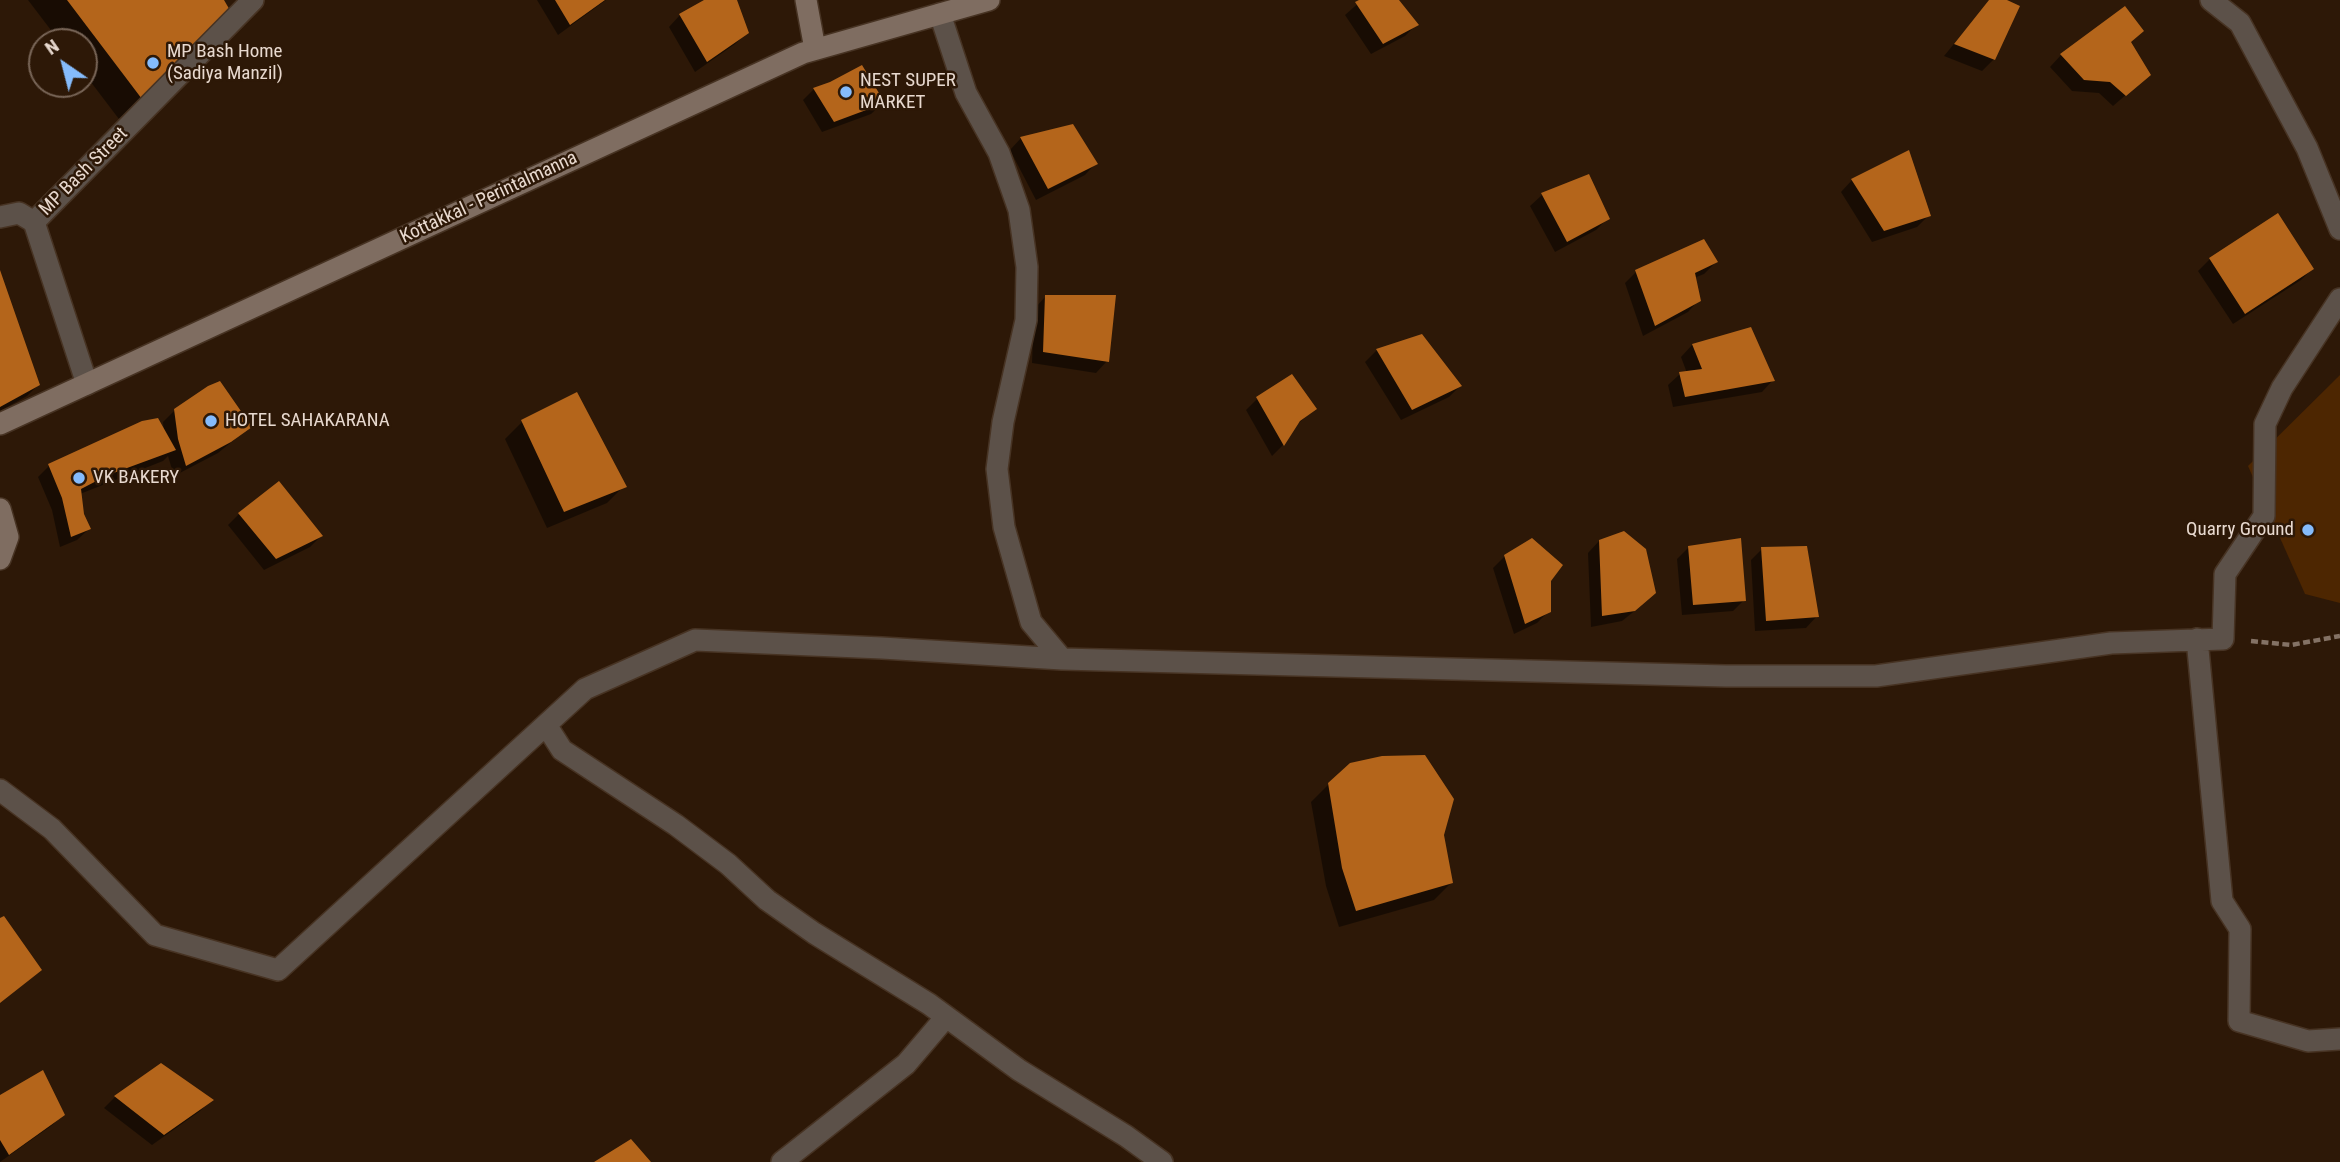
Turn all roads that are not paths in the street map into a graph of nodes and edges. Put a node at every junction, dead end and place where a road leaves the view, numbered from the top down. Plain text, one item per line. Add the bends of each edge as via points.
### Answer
1 (253, 0) edge
2 (806, 0) edge
3 (989, 0) edge
4 (2211, 0) edge
5 (940, 14) junction
6 (815, 49) junction
7 (0, 217) edge
8 (34, 222) junction
9 (2340, 229) edge
10 (2340, 299) edge
11 (87, 384) junction
12 (0, 424) edge
13 (0, 509) edge
14 (0, 559) edge
15 (2197, 639) junction
16 (1062, 659) junction
17 (546, 725) junction
18 (0, 790) edge
19 (946, 1017) junction
20 (2340, 1039) edge
21 (782, 1162) edge
22 (1162, 1162) edge

1 - 8 street, MP Bash Street
2 - 6 main road
3 - 5 main road, Kottakkal - Perintalmanna
4 - 9 street via 2240,23 2307,148
5 - 6 main road, Kottakkal - Perintalmanna
5 - 16 street via 966,93 999,153 1019,209 1027,267 1026,320 997,469 1004,527 1031,622
6 - 11 main road, Kottakkal - Perintalmanna
7 - 8 street via 19,213
8 - 11 street, MP Bash Street
10 - 15 street via 2282,388 2265,424 2264,516 2225,574 2222,639
11 - 12 main road, Kottakkal - Perintalmanna
13 - 14 main road via 8,537
15 - 16 street via 2111,643 1876,676
15 - 20 street via 2222,901 2239,929 2239,1021 2308,1041
16 - 17 street via 695,640 585,689
17 - 18 street via 278,970 155,935 52,829
17 - 19 street via 562,750 676,825 766,900
19 - 21 street via 906,1064
19 - 22 street

